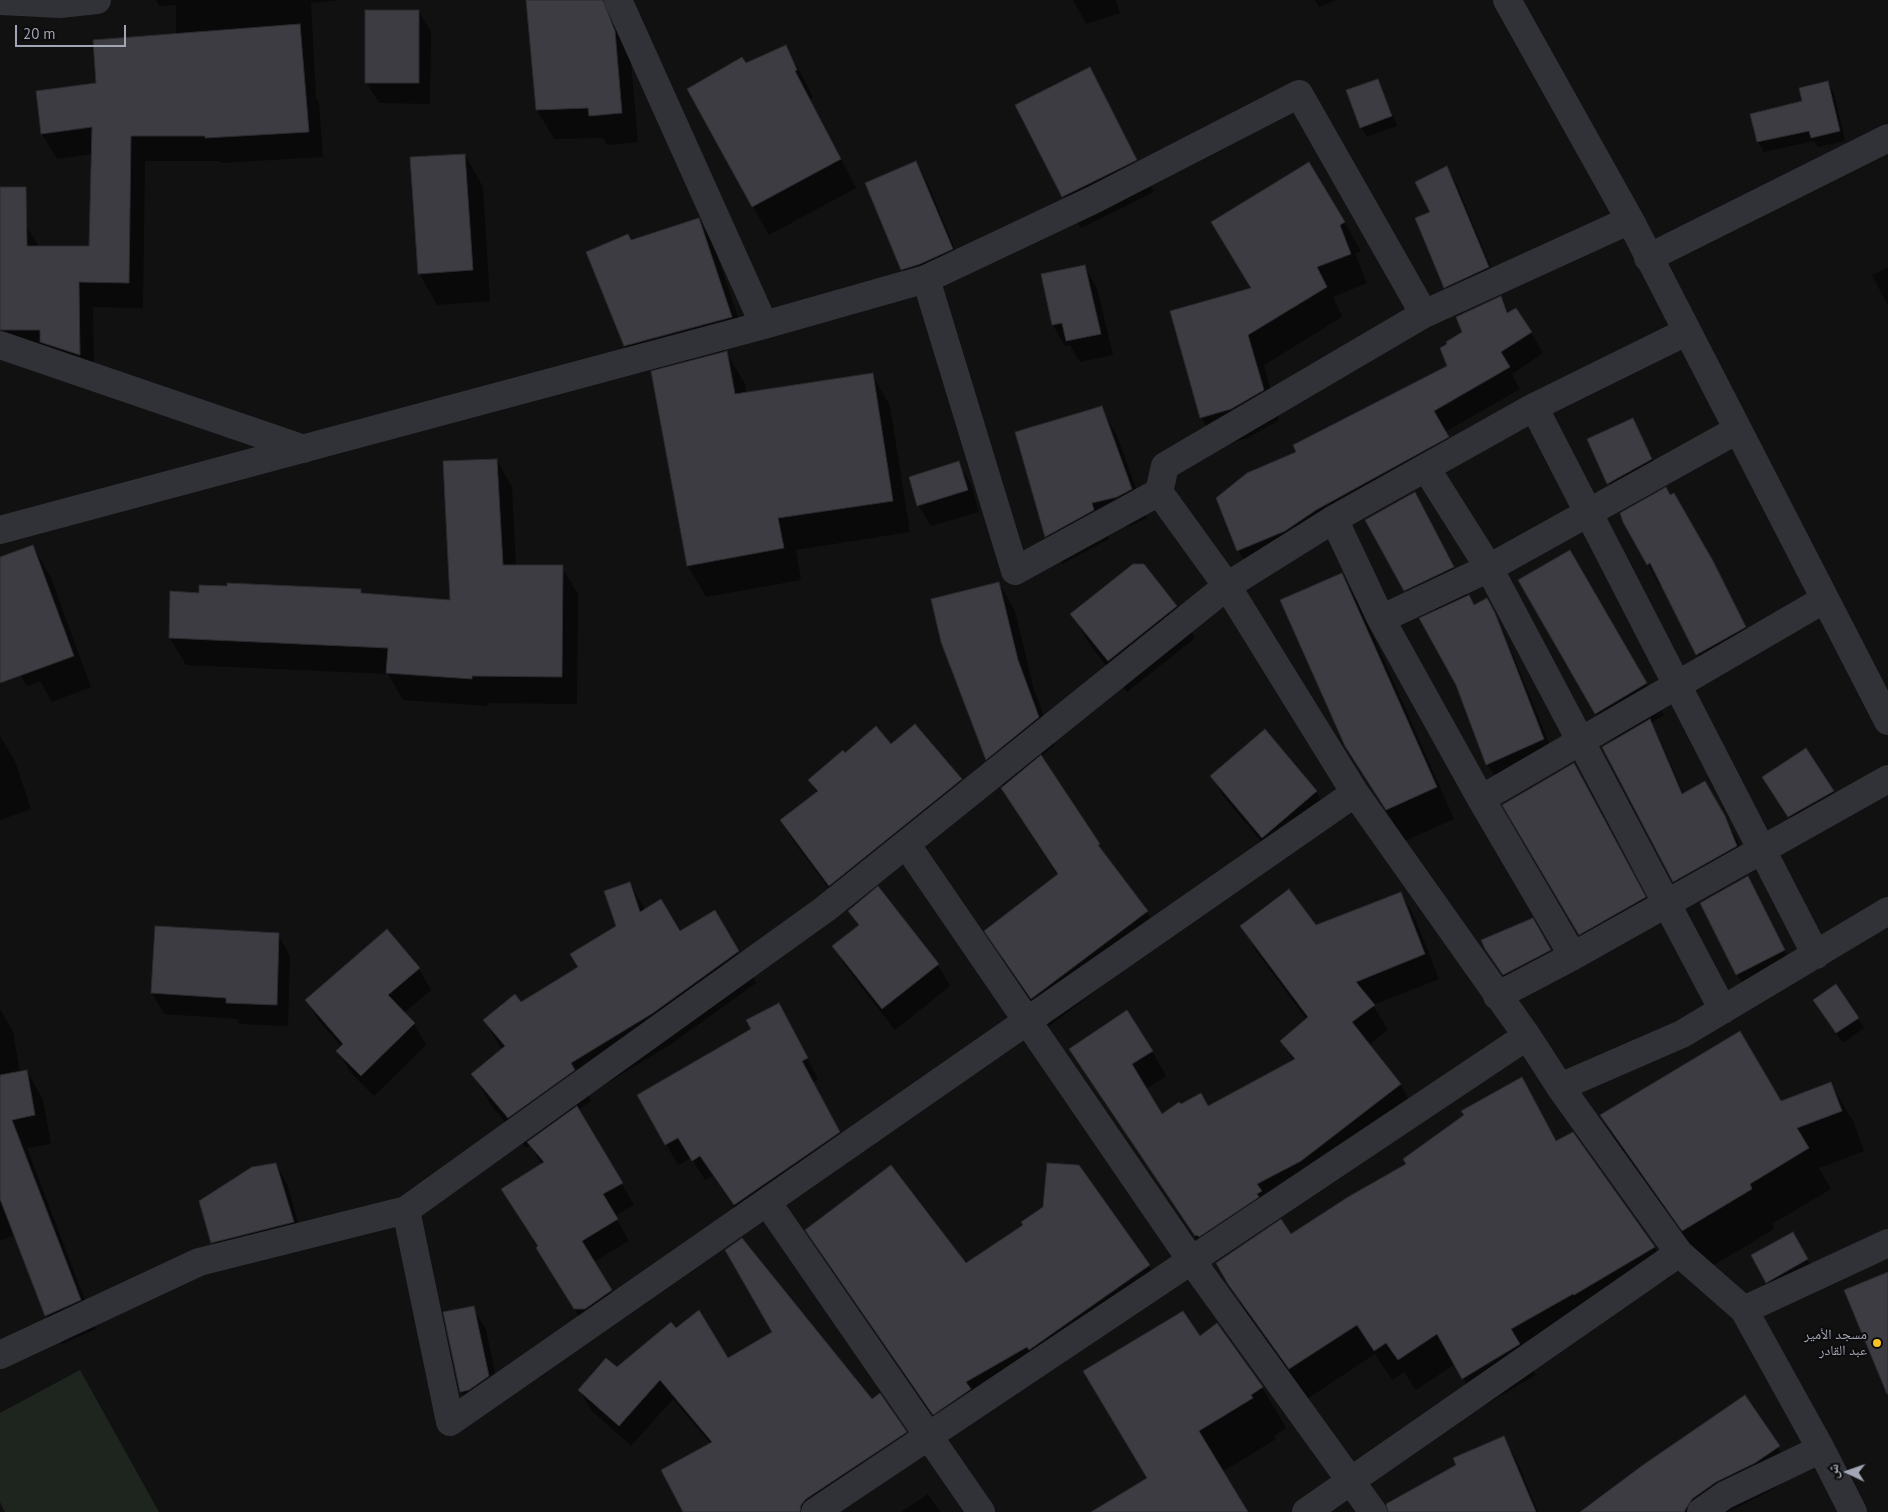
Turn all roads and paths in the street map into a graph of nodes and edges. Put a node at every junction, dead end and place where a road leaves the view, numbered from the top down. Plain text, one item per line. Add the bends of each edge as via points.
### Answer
1 (97, 0) edge
2 (618, 0) edge
3 (1506, 0) edge
4 (0, 1) edge
5 (1888, 138) edge
6 (1630, 220) junction
7 (1648, 258) junction
8 (926, 279) junction
9 (1424, 314) junction
10 (764, 325) junction
11 (1686, 332) junction
12 (0, 345) edge
13 (1534, 407) junction
14 (1738, 430) junction
15 (304, 449) junction
16 (1426, 468) junction
17 (1159, 492) junction
18 (1589, 513) junction
19 (1334, 519) junction
20 (0, 530) edge
21 (1488, 568) junction
22 (1227, 586) junction
23 (1825, 599) junction
24 (1381, 619) junction
25 (1677, 685) junction
26 (1888, 721) edge
27 (1580, 742) junction
28 (1888, 778) edge
29 (1355, 793) junction
30 (1481, 799) junction
31 (906, 844) junction
32 (1762, 850) junction
33 (1667, 903) junction
34 (1888, 912) edge
35 (1816, 955) junction
36 (1573, 956) junction
37 (1497, 996) junction
38 (1723, 1010) junction
39 (1026, 1022) junction
40 (1527, 1036) junction
41 (1560, 1088) junction
42 (767, 1202) junction
43 (406, 1210) junction
44 (1888, 1243) edge
45 (1679, 1253) junction
46 (1191, 1260) junction
47 (1744, 1310) junction
48 (0, 1355) edge
49 (928, 1436) junction
50 (1821, 1449) junction
51 (1351, 1481) junction
52 (815, 1512) edge
53 (981, 1512) edge
54 (1306, 1512) edge
55 (1373, 1512) edge
56 (1701, 1512) edge
57 (1853, 1512) edge

1 - 4 street via 60,4
2 - 10 street
3 - 6 street
5 - 7 street
6 - 7 street
6 - 9 street
7 - 11 street
8 - 9 street via 1093,200 1299,94
8 - 10 street
8 - 17 street via 1015,571
9 - 17 street via 1166,466
10 - 15 street
11 - 13 street
11 - 14 street
12 - 15 street
13 - 16 street
13 - 18 street
14 - 18 street
14 - 23 street
15 - 20 street
16 - 19 street
16 - 21 street
17 - 22 street
18 - 21 street
18 - 25 street
19 - 22 street
19 - 24 street
21 - 24 street
21 - 27 street
22 - 29 street
22 - 31 street
23 - 25 street
23 - 26 street
24 - 30 street
25 - 27 street
25 - 32 street
27 - 30 street
27 - 33 street
28 - 32 street
29 - 37 street
29 - 39 street
30 - 36 street
31 - 39 street
31 - 43 street via 825,909
32 - 33 street
32 - 35 street
33 - 36 street
33 - 38 street
34 - 35 street
35 - 38 street
36 - 37 street
37 - 40 street
38 - 41 street via 1682,1034
39 - 42 street
39 - 46 street
40 - 41 street
40 - 46 street
41 - 45 street
42 - 43 street via 450,1422
42 - 49 street
43 - 48 street via 199,1262
44 - 47 street
45 - 47 street
45 - 51 street
46 - 49 street
46 - 51 street
47 - 50 street
49 - 52 street
49 - 53 street
50 - 56 street via 1725,1495
50 - 57 street
51 - 54 street
51 - 55 street

